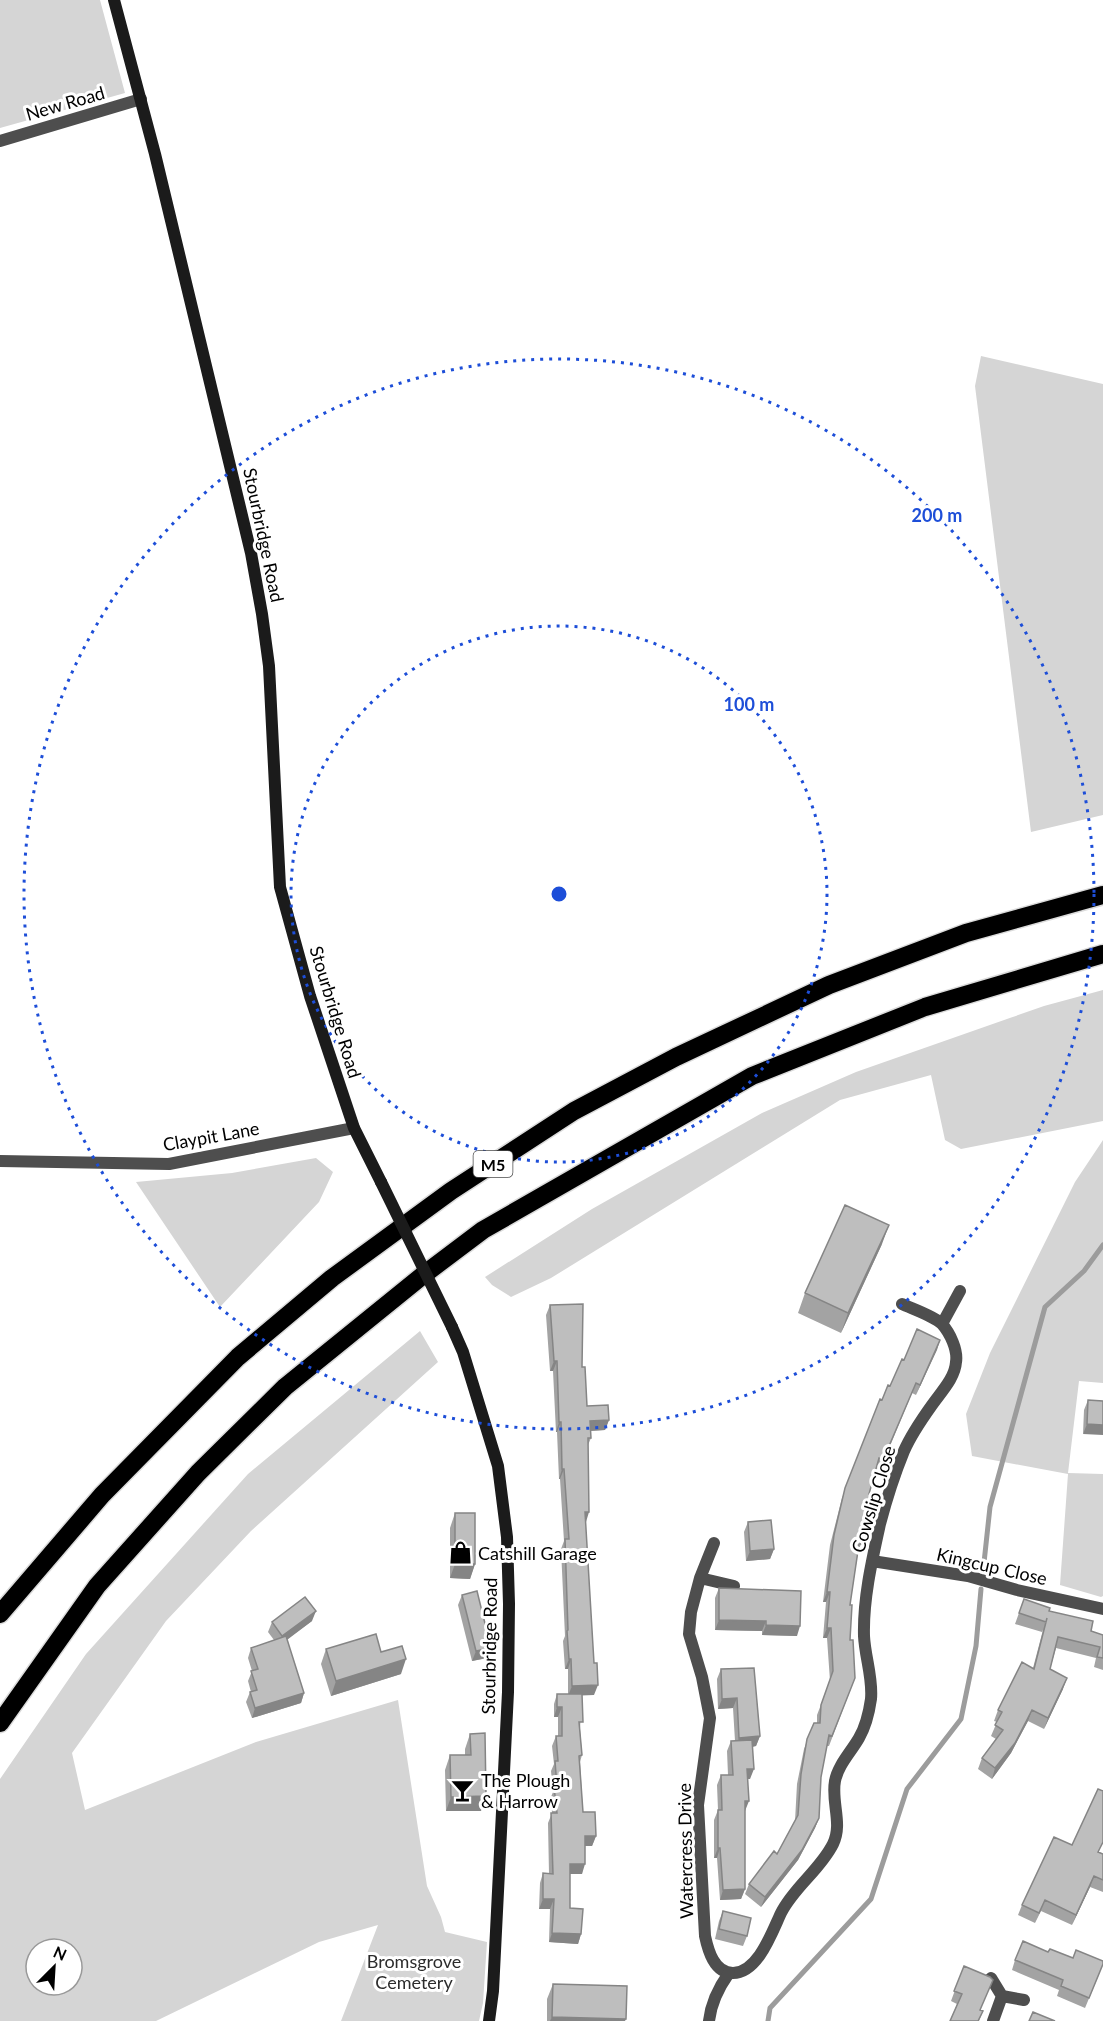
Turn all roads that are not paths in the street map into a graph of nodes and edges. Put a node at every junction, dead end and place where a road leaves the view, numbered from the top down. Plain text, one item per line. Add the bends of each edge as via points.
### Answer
1 (114, 0) edge
2 (141, 99) junction
3 (0, 141) edge
4 (1103, 895) edge
5 (1103, 954) edge
6 (354, 1128) junction
7 (0, 1161) edge
8 (960, 1291) dead end
9 (902, 1304) dead end
10 (942, 1324) junction
11 (714, 1543) dead end
12 (872, 1561) junction
13 (700, 1578) junction
14 (734, 1586) edge
15 (1103, 1609) edge
16 (0, 1614) edge
17 (0, 1723) edge
18 (729, 1973) junction
19 (991, 1978) edge
20 (1002, 1996) junction
21 (1024, 2001) dead end
22 (489, 2021) edge
23 (709, 2021) edge
24 (993, 2021) edge

1 - 2 main road, Stourbridge Road
2 - 3 street, New Road
2 - 6 main road, Stourbridge Road via 248,541 262,614 269,666 280,887 310,996
4 - 16 highway, M5 via 966,933 829,985 573,1111 451,1191 332,1278 238,1357 102,1495
5 - 17 highway via 925,1006 752,1076 483,1230 285,1387 198,1473 97,1586
6 - 7 street, Claypit Lane via 169,1164
6 - 22 main road, Stourbridge Road, bridge via 463,1352 498,1466 507,1537 508,1692
8 - 10 street
9 - 10 street
10 - 12 street, Cowslip Close via 954,1345 957,1362 950,1381 904,1451
11 - 13 street, Watercress Drive
12 - 15 street, Kingcup Close via 968,1576
12 - 18 street, Cowslip Close via 864,1634 871,1700 864,1729 835,1781 834,1842 783,1909 760,1955 740,1972
13 - 14 street
13 - 18 street, Watercress Drive via 689,1634 710,1718 698,1805 705,1936 709,1954
18 - 23 street via 715,1998
19 - 20 street
20 - 21 street
20 - 24 street

